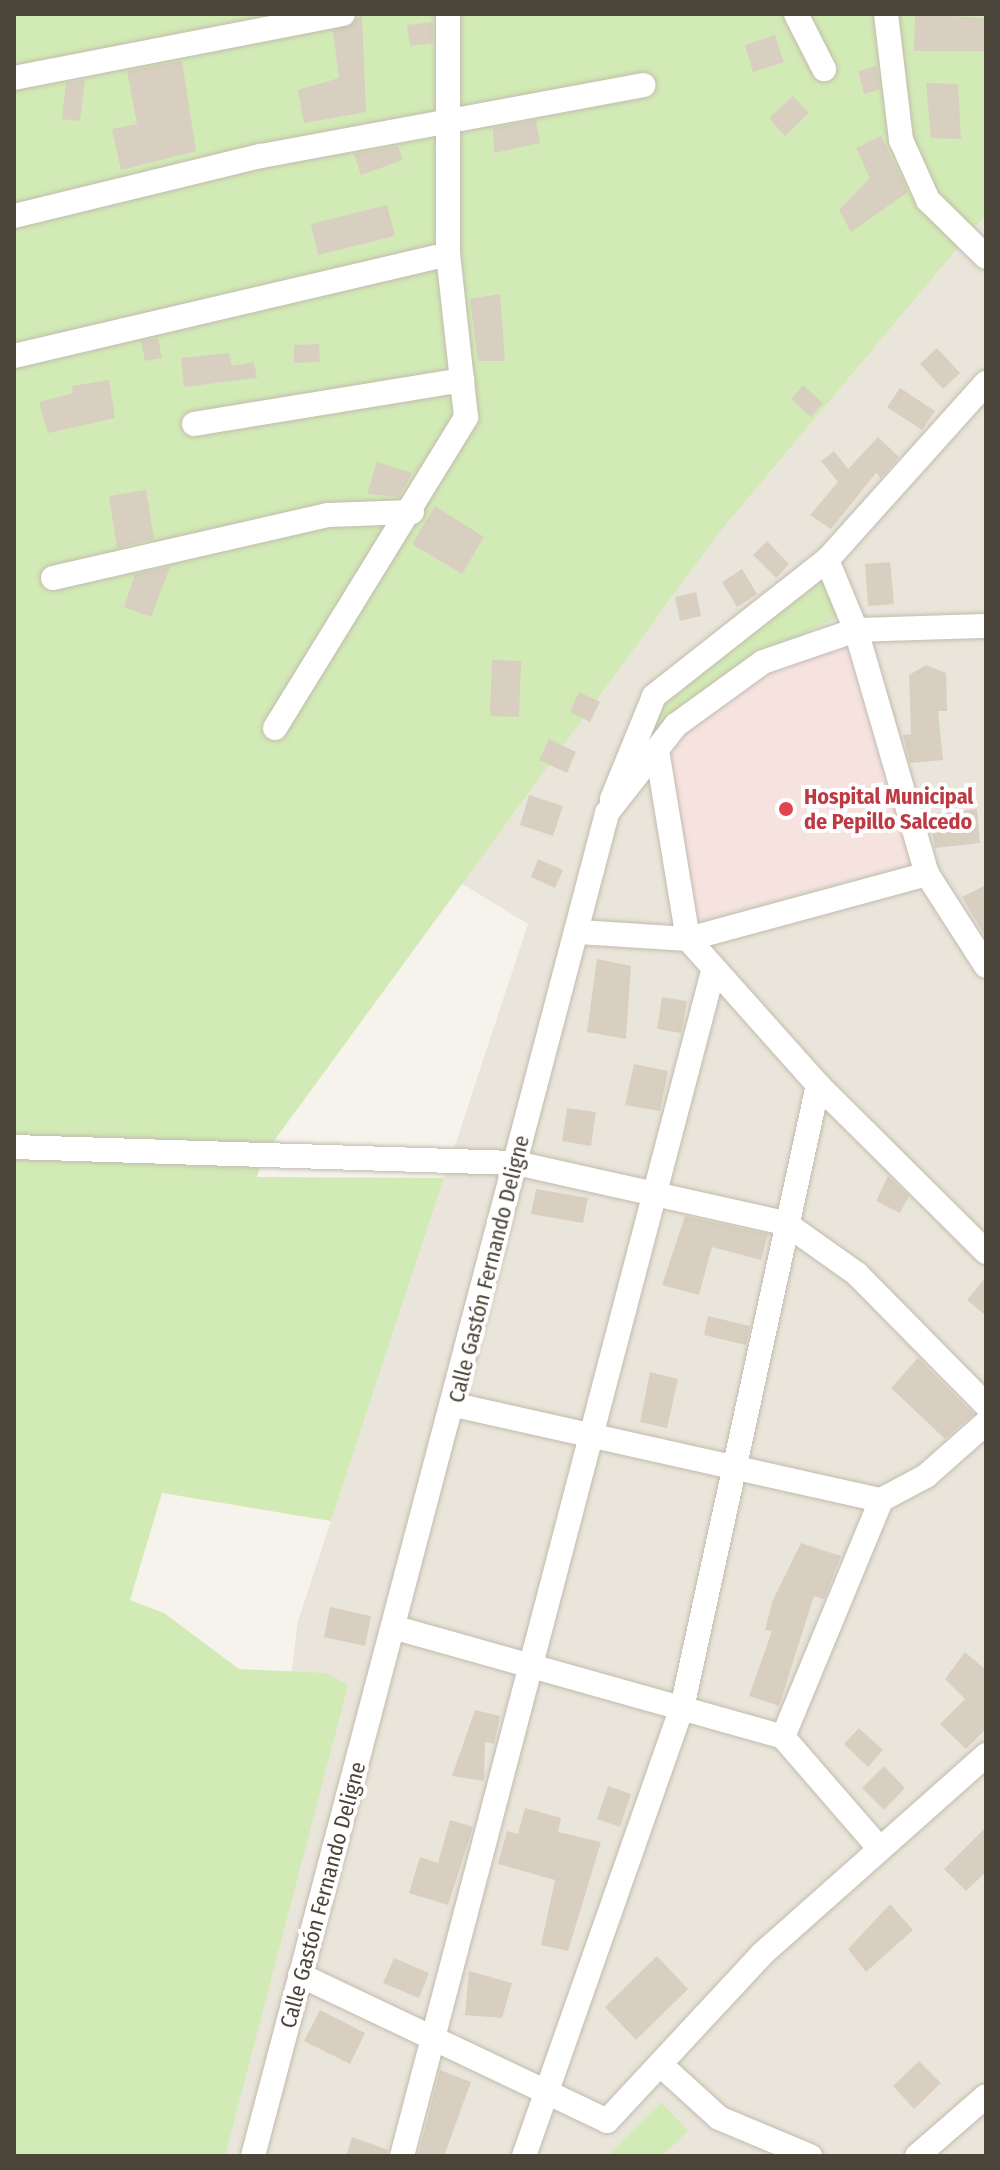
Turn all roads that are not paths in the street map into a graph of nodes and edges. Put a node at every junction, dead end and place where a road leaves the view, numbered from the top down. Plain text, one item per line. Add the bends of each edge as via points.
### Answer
1 (343, 14) edge
2 (448, 14) edge
3 (796, 14) edge
4 (886, 14) edge
5 (824, 69) dead end
6 (14, 78) edge
7 (643, 85) dead end
8 (447, 122) junction
9 (14, 216) edge
10 (448, 254) junction
11 (986, 257) edge
12 (14, 356) edge
13 (462, 380) junction
14 (986, 383) edge
15 (194, 424) dead end
16 (412, 512) junction
17 (827, 560) junction
18 (53, 578) dead end
19 (986, 626) edge
20 (856, 630) junction
21 (275, 728) dead end
22 (657, 750) junction
23 (607, 813) junction
24 (927, 874) junction
25 (579, 932) junction
26 (688, 939) junction
27 (986, 966) edge
28 (713, 971) junction
29 (818, 1085) junction
30 (14, 1147) edge
31 (516, 1163) junction
32 (654, 1193) junction
33 (785, 1223) junction
34 (986, 1252) edge
35 (455, 1405) junction
36 (986, 1405) edge
37 (986, 1423) edge
38 (591, 1435) junction
39 (736, 1467) junction
40 (881, 1500) junction
41 (396, 1628) junction
42 (531, 1666) junction
43 (682, 1708) junction
44 (783, 1737) junction
45 (986, 1755) edge
46 (880, 1849) junction
47 (300, 1975) junction
48 (432, 2040) junction
49 (663, 2067) junction
50 (543, 2095) junction
51 (986, 2096) edge
52 (253, 2156) edge
53 (402, 2156) edge
54 (524, 2156) edge
55 (810, 2156) edge
56 (917, 2156) edge

1 - 6 street
2 - 8 street
3 - 5 street
4 - 11 street via 901,140 928,200
7 - 8 street
8 - 9 street via 261,156
8 - 10 street
10 - 12 street
10 - 13 street
13 - 15 street
13 - 16 street via 462,434
14 - 17 street
16 - 18 street via 328,515
16 - 21 street
17 - 20 street
17 - 23 street via 654,696
19 - 20 street, Calle Gastón Fernando Deligne
20 - 22 street, Calle Gastón Fernando Deligne via 763,662 676,725
20 - 24 street
22 - 23 street, Calle Gastón Fernando Deligne
22 - 26 street
23 - 25 street, Calle Gastón Fernando Deligne
24 - 26 street
24 - 27 street
25 - 26 street
25 - 31 street, Calle Gastón Fernando Deligne
26 - 28 street
28 - 29 street
28 - 32 street
29 - 33 street
29 - 34 street
30 - 31 street
31 - 32 street
31 - 35 street, Calle Gastón Fernando Deligne
32 - 33 street
32 - 38 street
33 - 36 street via 857,1274
33 - 39 street
35 - 38 street
35 - 41 street, Calle Gastón Fernando Deligne
37 - 40 street via 926,1476
38 - 39 street
38 - 42 street
39 - 40 street
39 - 43 street
40 - 44 street
41 - 42 street
41 - 47 street, Calle Gastón Fernando Deligne
42 - 43 street
42 - 48 street
43 - 44 street
43 - 50 street
44 - 46 street
45 - 46 street
46 - 49 street via 762,1954
47 - 48 street
47 - 52 street, Calle Gastón Fernando Deligne
48 - 50 street
48 - 53 street
49 - 50 street via 607,2121
49 - 55 street via 719,2118
50 - 54 street
51 - 56 street

